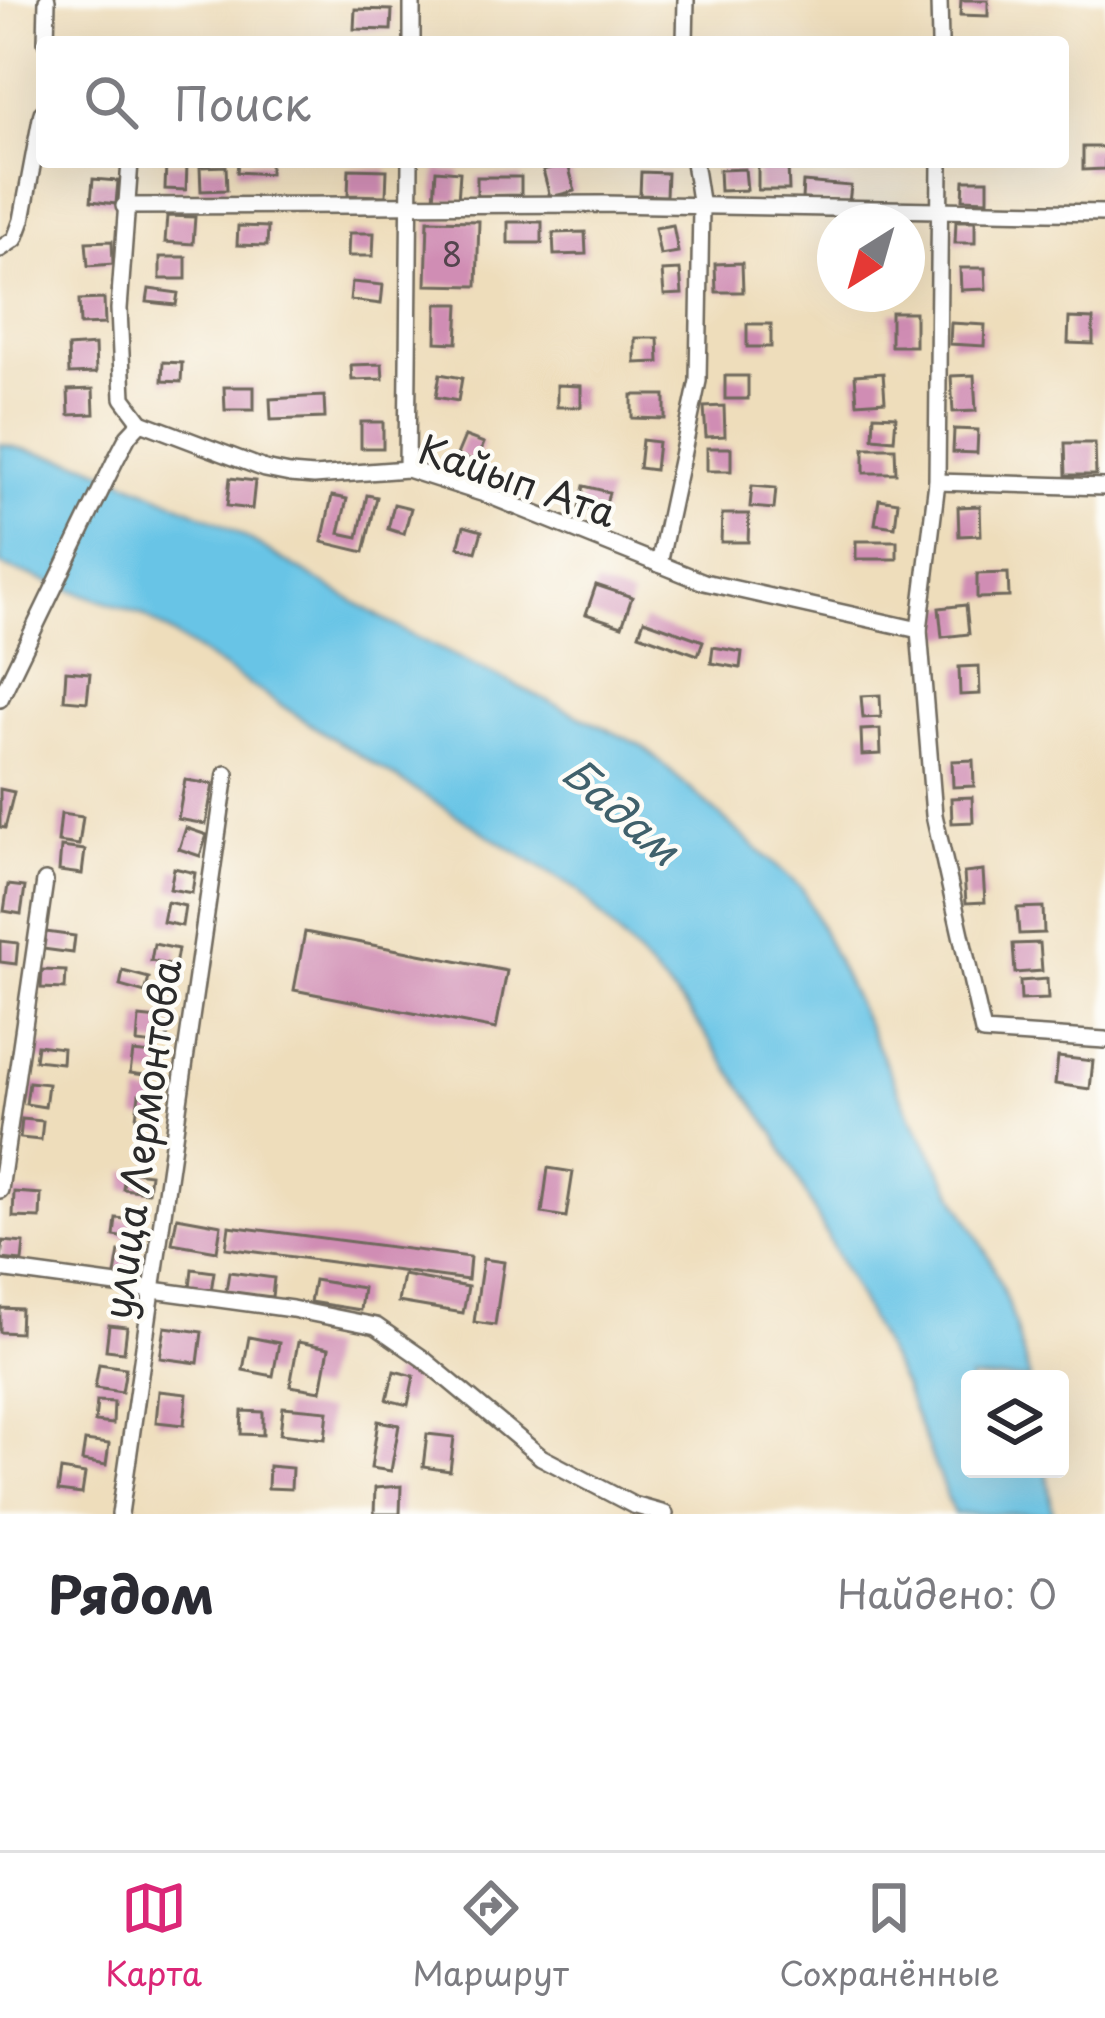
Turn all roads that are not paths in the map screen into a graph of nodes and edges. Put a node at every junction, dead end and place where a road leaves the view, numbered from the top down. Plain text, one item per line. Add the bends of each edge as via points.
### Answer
1 (47, 0) edge
2 (412, 0) edge
3 (686, 0) edge
4 (939, 0) edge
5 (46, 36) edge
6 (412, 36) edge
7 (685, 36) edge
8 (940, 36) edge
9 (36, 135) edge
10 (129, 168) edge
11 (410, 168) edge
12 (695, 168) edge
13 (940, 168) edge
14 (409, 205) junction
15 (124, 206) junction
16 (701, 206) junction
17 (940, 210) junction
18 (1105, 213) edge
19 (7, 244) edge
20 (141, 422) junction
21 (407, 469) junction
22 (937, 482) junction
23 (1105, 487) edge
24 (659, 564) junction
25 (920, 631) junction
26 (0, 699) edge
27 (226, 774) dead end
28 (45, 881) dead end
29 (1105, 1040) edge
30 (0, 1190) edge
31 (0, 1268) edge
32 (152, 1288) junction
33 (629, 1509) edge
34 (120, 1514) edge
35 (665, 1514) edge

1 - 5 street
2 - 6 street
3 - 7 street
4 - 8 street
9 - 19 street
10 - 15 street
11 - 14 street
12 - 16 street
13 - 17 street
14 - 15 street
14 - 16 street
14 - 21 street
15 - 20 street via 123,398
16 - 17 street
16 - 24 street via 698,382
17 - 18 street
17 - 22 street
20 - 21 street, Кайып Ата via 290,474
20 - 26 street
21 - 24 street, Кайып Ата
22 - 23 street
22 - 25 street
24 - 25 street, Кайып Ата via 704,582
25 - 29 street via 934,814 983,1032
27 - 32 street, улица Лермонтова
28 - 30 street
31 - 32 street
32 - 33 street via 376,1326 541,1457
32 - 34 street, улица Лермонтова
33 - 35 street

